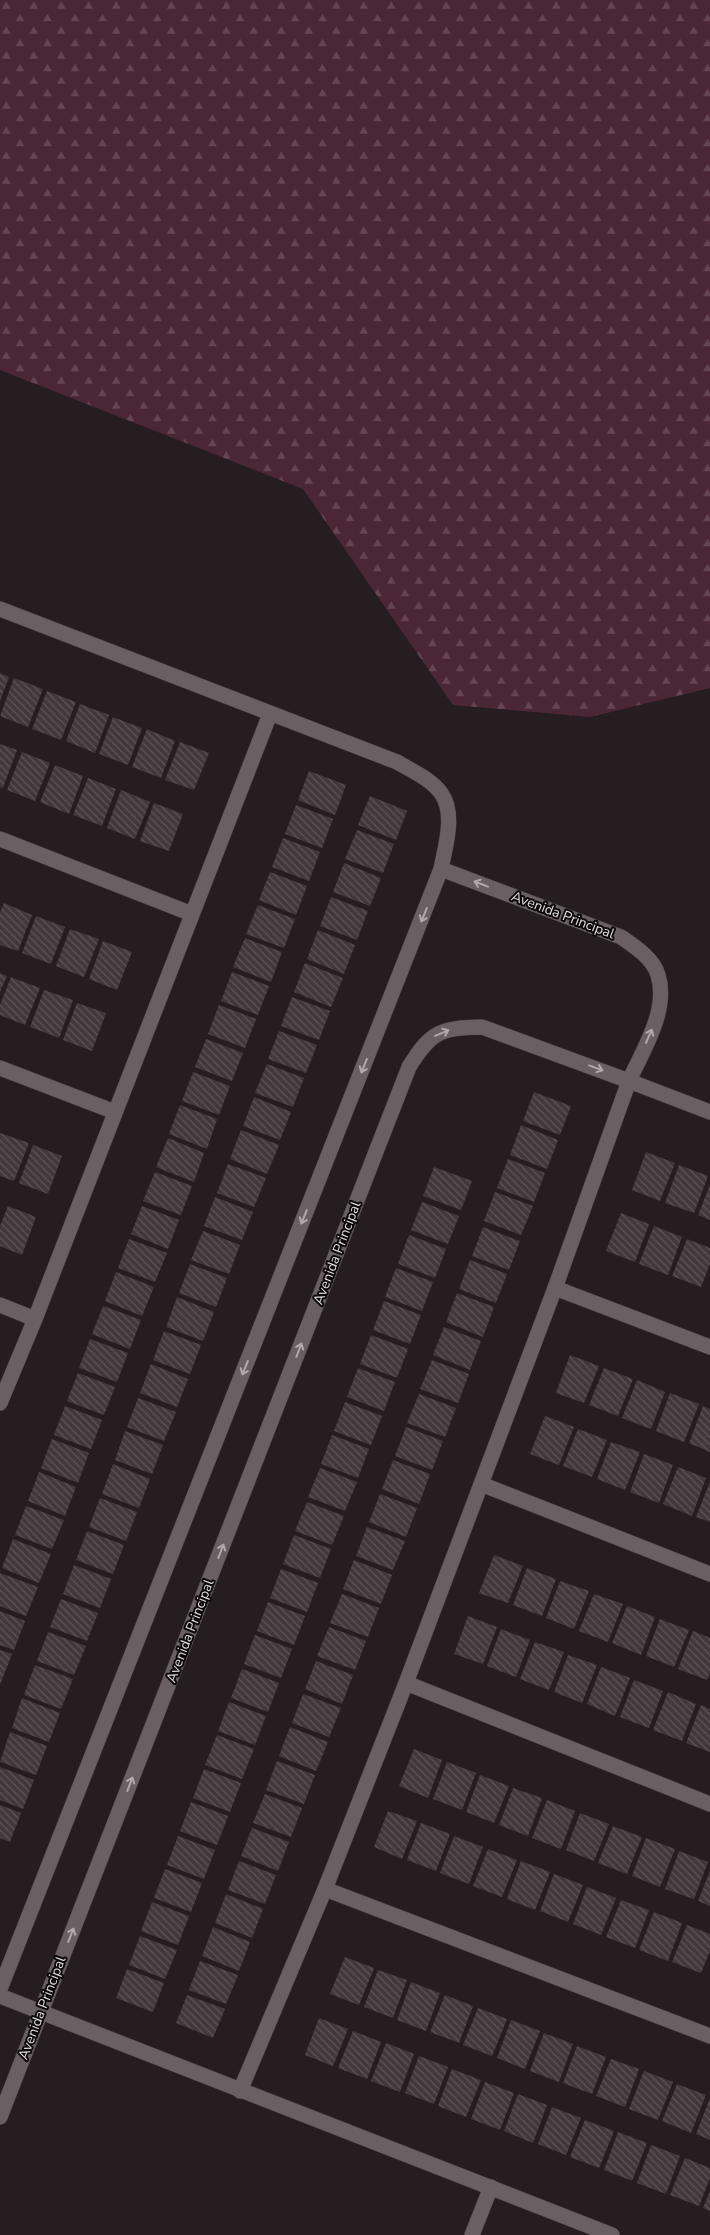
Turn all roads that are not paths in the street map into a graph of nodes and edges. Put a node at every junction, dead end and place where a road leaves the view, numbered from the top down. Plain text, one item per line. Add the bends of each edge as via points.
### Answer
1 (0, 609) edge
2 (270, 714) junction
3 (0, 839) edge
4 (442, 870) junction
5 (192, 914) junction
6 (0, 1068) edge
7 (630, 1080) junction
8 (115, 1112) junction
9 (710, 1112) edge
10 (554, 1288) junction
11 (0, 1305) edge
12 (35, 1318) junction
13 (710, 1347) edge
14 (0, 1403) edge
15 (481, 1484) junction
16 (710, 1574) edge
17 (406, 1684) junction
18 (710, 1804) edge
19 (326, 1889) junction
20 (0, 1989) edge
21 (0, 1996) edge
22 (40, 2013) junction
23 (710, 2036) edge
24 (240, 2090) junction
25 (0, 2118) edge
26 (491, 2186) junction
27 (472, 2235) edge
28 (612, 2235) edge

1 - 2 street
2 - 4 street via 397,762 429,781 442,794 447,808
2 - 5 street
3 - 5 street
7 -> 4 street, Avenida Principal via 654,1024 661,995 658,973 643,952 621,937
4 -> 20 street
5 - 8 street
6 - 8 street
7 - 9 street
7 - 10 street
22 -> 7 street, Avenida Principal via 409,1067 418,1052 437,1033 456,1028 482,1028
8 - 12 street
10 - 13 street
10 - 15 street
11 - 12 street
12 - 14 street
15 - 16 street
15 - 17 street
17 - 18 street
17 - 19 street
19 - 23 street
19 - 24 street
21 - 22 street
22 - 24 street
22 - 25 street, Avenida Principal
24 - 26 street
26 - 27 street
26 - 28 street

